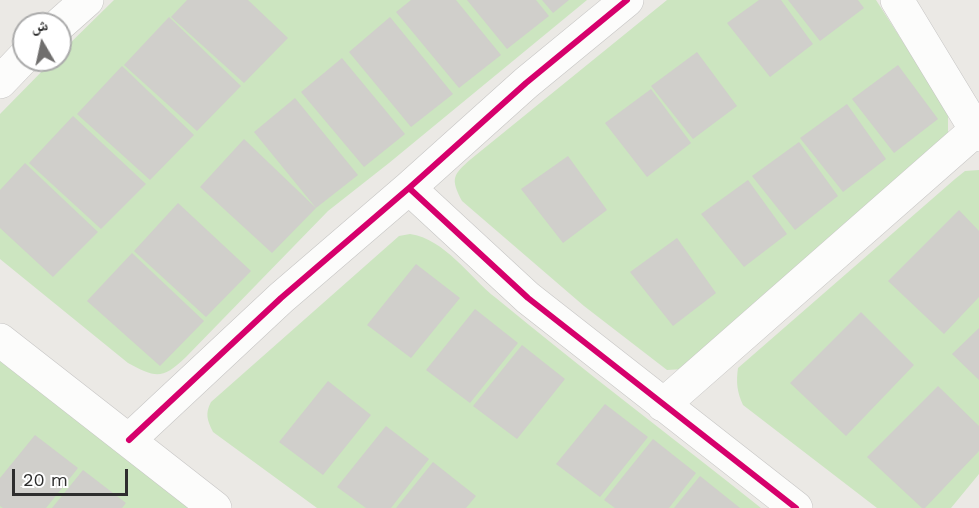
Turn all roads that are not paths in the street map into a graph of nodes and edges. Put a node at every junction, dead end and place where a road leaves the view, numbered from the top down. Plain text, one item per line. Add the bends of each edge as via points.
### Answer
1 (87, 0) edge
2 (627, 0) edge
3 (897, 0) edge
4 (72, 13) edge
5 (12, 70) edge
6 (0, 82) edge
7 (977, 132) edge
8 (408, 188) junction
9 (0, 340) edge
10 (663, 405) junction
11 (129, 440) junction
12 (215, 508) edge
13 (796, 508) edge

1 - 4 street
2 - 8 street
3 - 7 street
5 - 6 street
7 - 10 street
8 - 10 street via 528,298
8 - 11 street via 281,298
9 - 11 street
10 - 13 street
11 - 12 street

